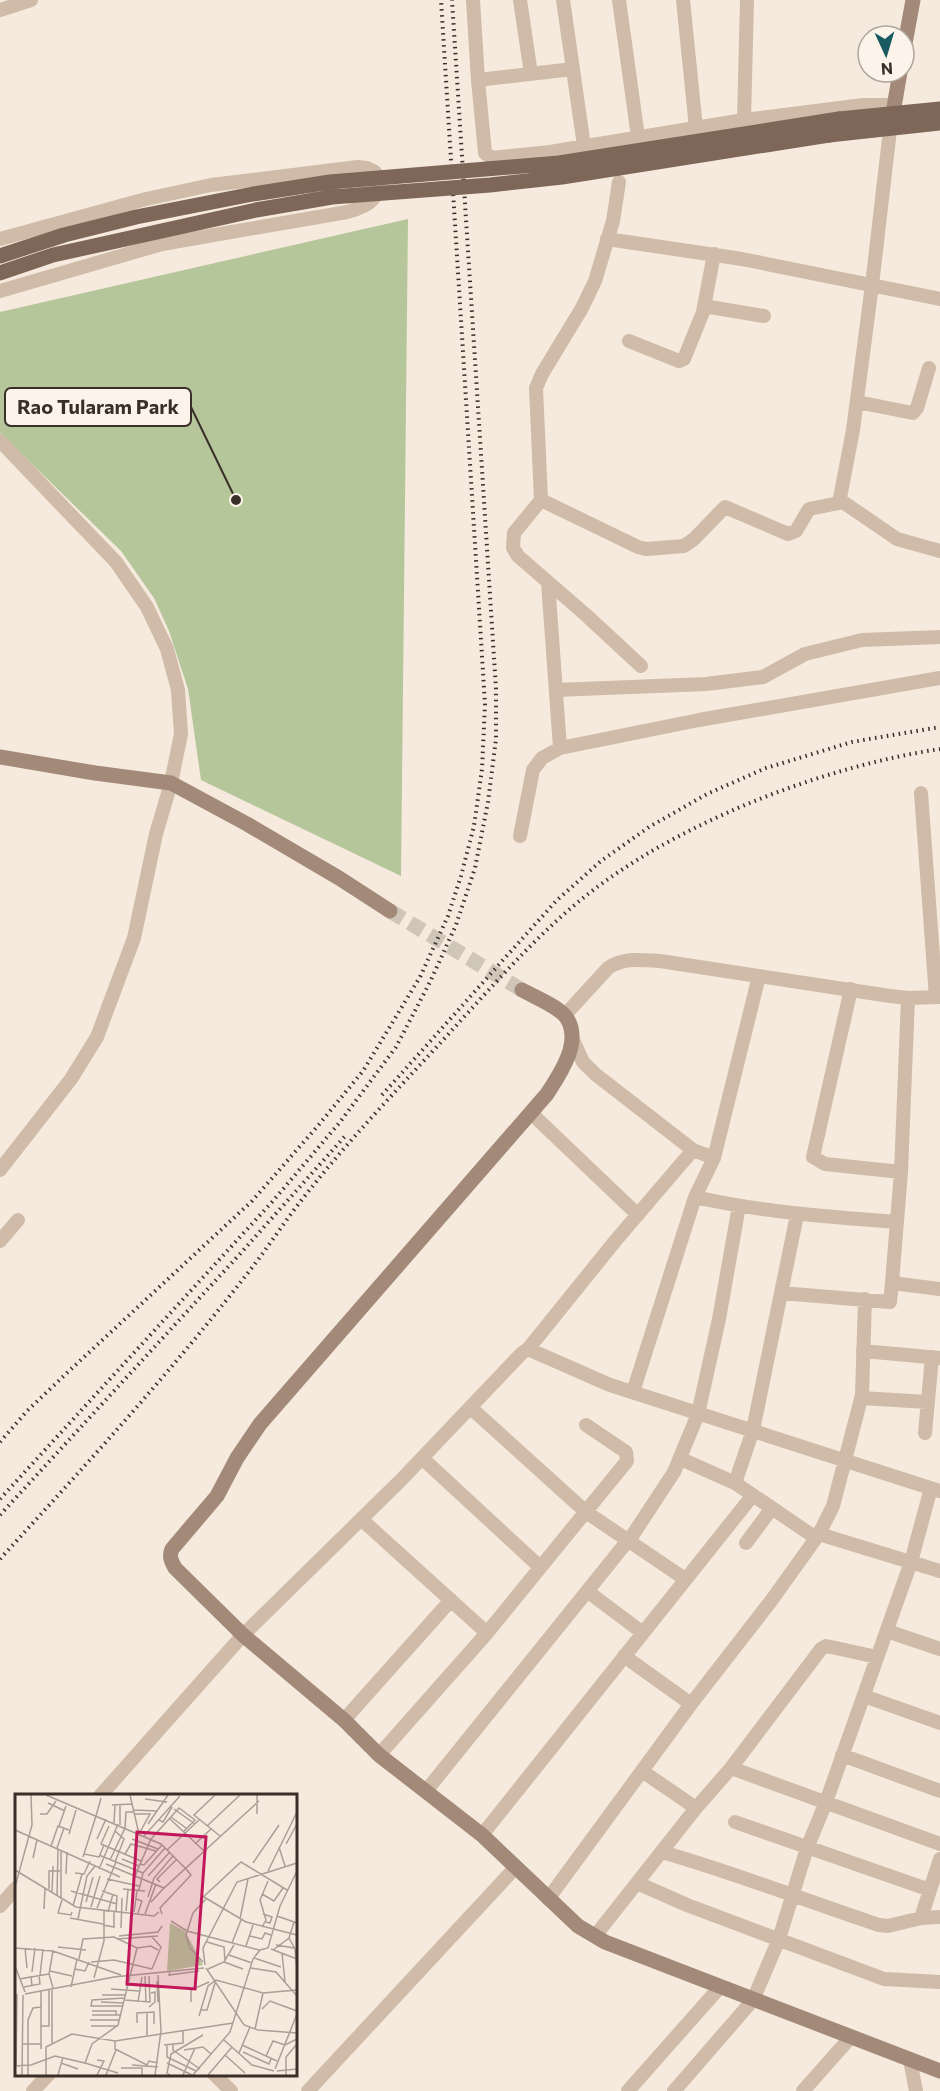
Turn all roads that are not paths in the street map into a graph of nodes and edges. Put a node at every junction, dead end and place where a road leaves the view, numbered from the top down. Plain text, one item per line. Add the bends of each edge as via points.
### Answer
1 (32, 0) edge
2 (473, 0) edge
3 (520, 0) edge
4 (563, 0) edge
5 (619, 0) edge
6 (683, 0) edge
7 (747, 0) edge
8 (913, 0) edge
9 (6, 6) edge
10 (909, 24) edge
11 (573, 69) junction
12 (531, 74) junction
13 (478, 80) junction
14 (898, 84) edge
15 (940, 110) edge
16 (892, 117) junction
17 (744, 120) junction
18 (940, 123) edge
19 (696, 128) junction
20 (638, 137) junction
21 (584, 146) junction
22 (619, 182) dead end
23 (0, 239) edge
24 (607, 239) junction
25 (714, 254) junction
26 (0, 256) edge
27 (0, 273) edge
28 (872, 285) junction
29 (0, 291) edge
30 (940, 299) edge
31 (704, 306) junction
32 (764, 316) dead end
33 (629, 341) dead end
34 (929, 368) dead end
35 (857, 402) junction
36 (0, 441) edge
37 (541, 500) junction
38 (840, 500) junction
39 (940, 551) edge
40 (548, 582) junction
41 (940, 637) edge
42 (641, 666) dead end
43 (940, 678) edge
44 (556, 690) junction
45 (560, 748) junction
46 (0, 757) edge
47 (171, 783) junction
48 (921, 793) dead end
49 (520, 836) dead end
50 (934, 898) edge
51 (390, 911) tunnel mouth
52 (759, 976) junction
53 (851, 989) junction
54 (522, 990) tunnel mouth
55 (938, 997) edge
56 (908, 998) junction
57 (565, 1015) junction
58 (572, 1038) junction
59 (531, 1113) junction
60 (693, 1150) junction
61 (714, 1158) junction
62 (0, 1170) edge
63 (901, 1172) junction
64 (694, 1197) junction
65 (739, 1206) junction
66 (638, 1215) junction
67 (797, 1215) junction
68 (18, 1220) dead end
69 (897, 1222) junction
70 (0, 1241) edge
71 (892, 1283) junction
72 (940, 1289) edge
73 (781, 1293) junction
74 (865, 1299) junction
75 (528, 1349) junction
76 (863, 1351) junction
77 (936, 1357) edge
78 (633, 1392) junction
79 (861, 1398) junction
80 (928, 1402) junction
81 (471, 1408) junction
82 (698, 1414) junction
83 (586, 1425) dead end
84 (753, 1430) junction
85 (925, 1433) dead end
86 (422, 1458) junction
87 (681, 1459) junction
88 (846, 1460) junction
89 (735, 1483) junction
90 (936, 1490) edge
91 (753, 1495) junction
92 (772, 1508) junction
93 (586, 1512) junction
94 (361, 1519) junction
95 (818, 1536) junction
96 (627, 1541) junction
97 (747, 1543) dead end
98 (911, 1562) junction
99 (540, 1567) junction
100 (940, 1571) edge
101 (685, 1579) junction
102 (587, 1592) junction
103 (451, 1600) junction
104 (887, 1631) junction
105 (643, 1632) junction
106 (487, 1633) junction
107 (243, 1635) junction
108 (940, 1649) edge
109 (624, 1656) junction
110 (878, 1658) junction
111 (864, 1696) junction
112 (691, 1704) junction
113 (344, 1720) junction
114 (940, 1723) edge
115 (379, 1755) junction
116 (842, 1755) junction
117 (730, 1768) junction
118 (642, 1771) junction
119 (426, 1791) junction
120 (940, 1791) edge
121 (102, 1794) edge
122 (826, 1802) junction
123 (696, 1808) junction
124 (735, 1822) dead end
125 (482, 1835) junction
126 (940, 1844) edge
127 (807, 1848) junction
128 (662, 1852) junction
129 (940, 1859) edge
130 (515, 1868) junction
131 (637, 1883) junction
132 (15, 1889) edge
133 (930, 1890) junction
134 (791, 1896) junction
135 (548, 1899) junction
136 (0, 1906) edge
137 (940, 1917) edge
138 (921, 1918) junction
139 (595, 1936) junction
140 (779, 1940) junction
141 (940, 1982) edge
142 (720, 1987) junction
143 (753, 2000) junction
144 (850, 2038) junction
145 (910, 2060) junction
146 (940, 2071) edge
147 (47, 2076) edge
148 (216, 2076) edge
149 (912, 2087) edge
150 (33, 2091) edge
151 (231, 2091) edge
152 (308, 2091) edge
153 (628, 2091) edge
154 (674, 2091) edge
155 (803, 2091) edge

1 - 9 street
2 - 13 street
3 - 12 street
4 - 11 street
5 - 20 street
6 - 19 street
7 - 17 street
8 - 10 street
11 - 12 street
11 - 21 street
12 - 13 street
13 - 21 street via 488,156 495,159
14 - 16 street
15 - 16 main road
16 - 17 street via 863,105
16 - 18 main road
16 - 26 main road, bridge via 839,119 559,163 330,182 136,217
16 - 27 main road, bridge via 858,131 562,177 332,197 256,210 52,255
16 - 28 street
17 - 19 street
19 - 20 street
20 - 21 street
22 - 24 street
23 - 29 street via 211,185 358,167 375,172 379,184 375,199 347,212 162,244
24 - 25 street
24 - 37 street via 591,290 536,388
25 - 28 street
25 - 31 street
28 - 30 street
28 - 35 street
31 - 32 street
31 - 33 street via 682,361
34 - 35 street via 913,412
35 - 38 street
36 - 47 street via 116,561 147,607 178,690 181,734
37 - 38 street via 646,549 688,544 725,507 789,534 796,531 809,509
37 - 40 street via 512,541 518,556
38 - 39 street via 897,539
40 - 42 street
40 - 44 street
41 - 44 street via 862,640 805,654 763,677 706,684
43 - 45 street
44 - 45 street
45 - 49 street via 542,758 533,770
46 - 47 street
47 - 51 street
47 - 62 street via 134,939 97,1037 71,1078
48 - 50 street
50 - 55 street
52 - 53 street
52 - 57 street via 632,959 608,968
52 - 61 street
53 - 56 street
53 - 63 street via 813,1157 825,1164
54 - 57 street
55 - 56 street
56 - 63 street
57 - 58 street
58 - 59 street via 558,1077
58 - 60 street via 583,1062 595,1074
59 - 66 street
59 - 107 street via 260,1424 217,1496 172,1549 170,1557 175,1568
60 - 61 street
60 - 66 street
61 - 64 street
63 - 69 street
64 - 65 street
64 - 78 street
65 - 67 street
65 - 82 street
66 - 75 street
67 - 69 street
67 - 73 street
68 - 70 street
69 - 71 street
71 - 72 street
71 - 74 street via 890,1302
73 - 74 street
73 - 84 street
74 - 76 street
75 - 78 street
75 - 81 street
76 - 77 street
76 - 79 street
77 - 80 street
78 - 82 street
79 - 80 street
79 - 88 street
80 - 85 street
81 - 86 street
81 - 93 street
82 - 84 street
82 - 87 street
83 - 93 street via 628,1456
84 - 88 street
84 - 89 street
86 - 94 street
86 - 99 street
87 - 89 street
87 - 96 street
88 - 90 street
88 - 95 street
89 - 91 street
90 - 98 street
91 - 92 street
91 - 101 street
92 - 95 street
92 - 97 street
93 - 96 street
93 - 99 street
94 - 103 street
94 - 107 street
95 - 98 street
95 - 112 street
96 - 101 street
96 - 102 street
98 - 100 street
98 - 104 street
99 - 106 street
101 - 105 street
102 - 105 street
102 - 119 street
103 - 106 street
103 - 113 street
104 - 108 street
104 - 110 street
105 - 109 street
106 - 115 street
107 - 113 street
107 - 121 street
109 - 112 street
109 - 125 street
110 - 111 street
110 - 117 street via 831,1647 821,1649
111 - 114 street
111 - 116 street
112 - 118 street
113 - 115 street
115 - 119 street
116 - 120 street
116 - 122 street
117 - 122 street
117 - 123 street
118 - 123 street
118 - 135 street
119 - 125 street
122 - 126 street
122 - 127 street
123 - 128 street
124 - 127 street
125 - 130 street
127 - 133 street
127 - 134 street
128 - 131 street
128 - 134 street
129 - 133 street
130 - 135 street
130 - 152 street
131 - 139 street
131 - 140 street
132 - 136 street
133 - 138 street
134 - 138 street via 879,1924 894,1925
134 - 140 street
135 - 139 street
137 - 138 street
139 - 142 street
140 - 141 street via 884,1979
140 - 143 street
142 - 143 street
142 - 153 street
143 - 144 street
143 - 154 street
144 - 145 street
144 - 155 street
145 - 146 street
145 - 149 street
147 - 150 street
148 - 151 street

